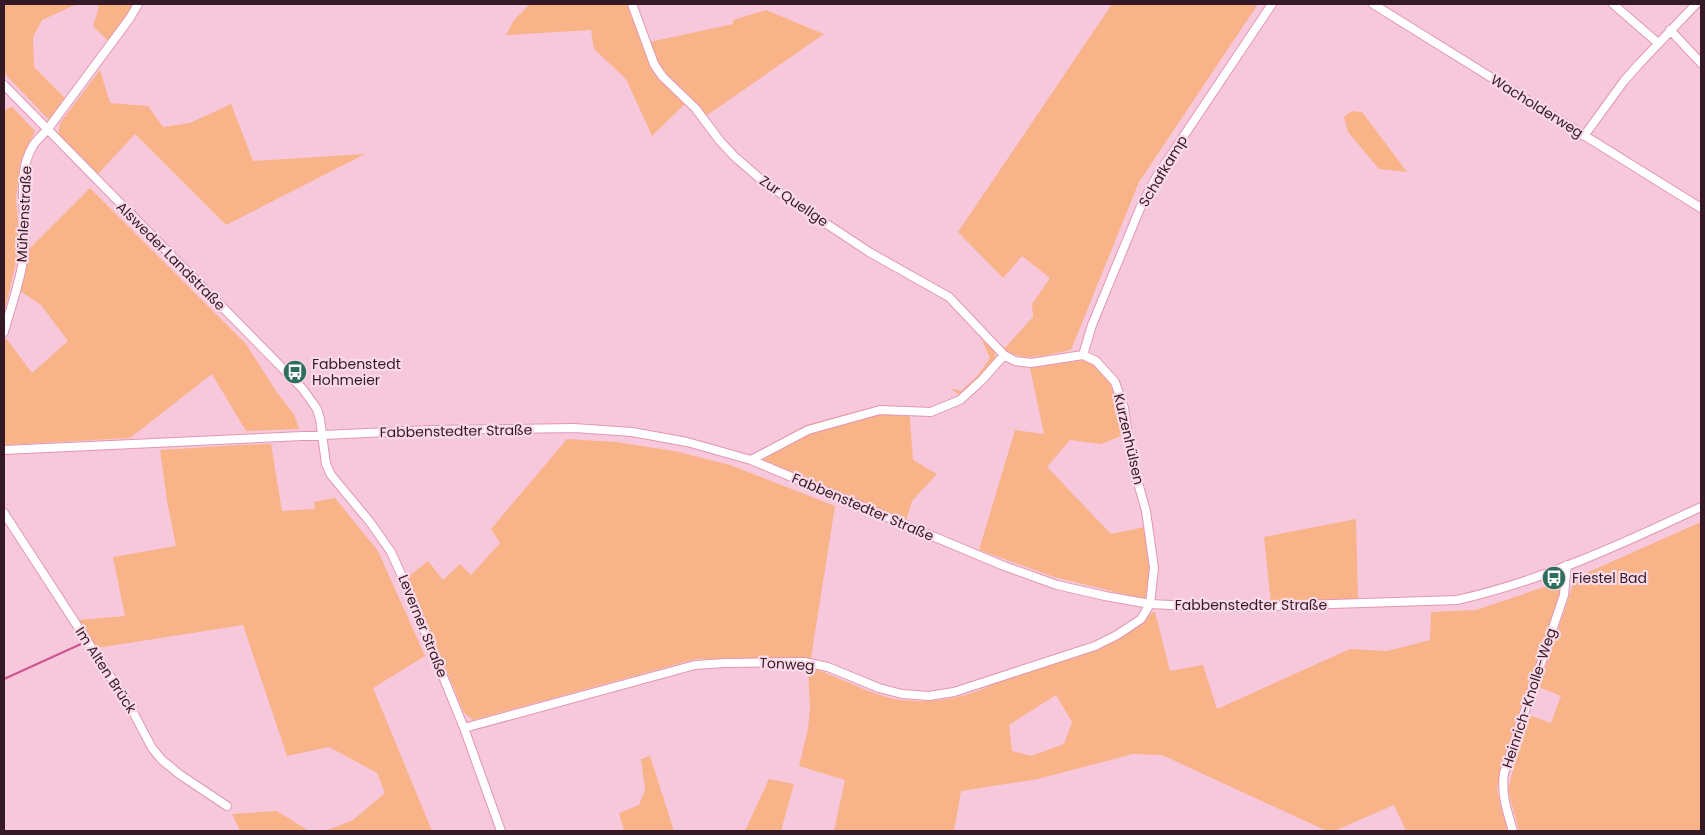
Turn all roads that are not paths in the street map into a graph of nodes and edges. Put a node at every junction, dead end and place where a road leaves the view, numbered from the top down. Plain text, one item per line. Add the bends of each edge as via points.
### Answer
1 (138, 4) edge
2 (632, 4) edge
3 (1272, 4) edge
4 (1373, 4) edge
5 (1613, 4) edge
6 (1696, 4) edge
7 (1670, 30) junction
8 (1658, 43) junction
9 (1701, 63) edge
10 (4, 85) edge
11 (48, 130) junction
12 (1584, 136) junction
13 (1701, 208) edge
14 (4, 332) edge
15 (1004, 355) junction
16 (1083, 355) junction
17 (321, 436) junction
18 (4, 450) edge
19 (751, 460) junction
20 (1701, 507) edge
21 (4, 513) edge
22 (1567, 566) junction
23 (1150, 604) junction
24 (464, 728) junction
25 (227, 806) dead end
26 (501, 831) edge
27 (1513, 831) edge

1 - 11 street, Mühlenstraße
2 - 15 street, Zur Quellge via 654,64 662,76 696,109 735,157 765,183 813,215 949,297
3 - 16 street, Schafkamp via 1156,176 1092,325
4 - 12 street, Wacholderweg
5 - 8 street
6 - 7 street
7 - 8 street
7 - 9 street
8 - 12 street via 1624,81
10 - 11 street, Alsweder Landstraße
11 - 14 street, Mühlenstraße via 34,143 24,166 24,254
11 - 17 street, Alsweder Landstraße via 302,388 317,409
12 - 13 street, Wacholderweg
15 - 16 street via 1031,363
15 - 19 street via 960,400 931,412 880,410 808,430
16 - 23 street, Kurzenhülsen via 1096,361 1115,382 1124,408 1154,568
17 - 18 street, Fabbenstedter Straße
17 - 19 street, Fabbenstedter Straße via 431,430 574,428 632,432 687,442
17 - 24 street, Leverner Straße via 331,475 391,552
19 - 23 street, Fabbenstedter Straße via 1004,566 1057,585
20 - 22 street, Fabbenstedter Straße
21 - 25 street, Im Alten Brück via 132,710 152,748 179,774
22 - 23 street, Fabbenstedter Straße via 1457,600 1241,606
22 - 27 street, Heinrich-Knolle-Weg via 1564,595 1504,773 1504,804
23 - 24 street, Tonweg via 1141,619 1095,646 954,692 929,696 902,694 828,667 804,662 695,665
24 - 26 street, Leverner Straße

